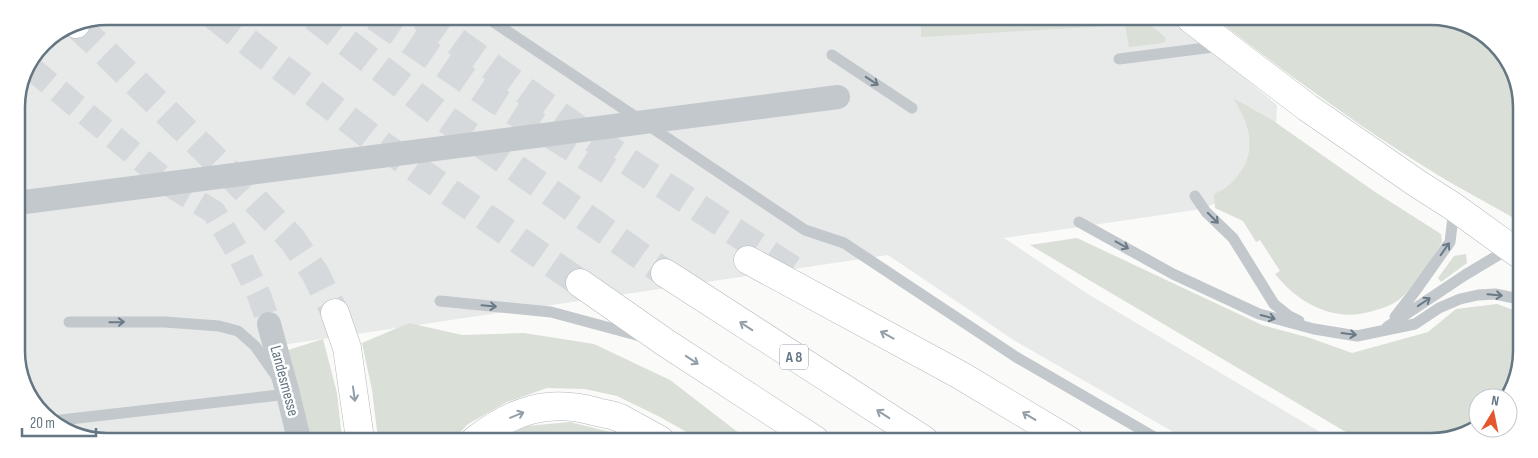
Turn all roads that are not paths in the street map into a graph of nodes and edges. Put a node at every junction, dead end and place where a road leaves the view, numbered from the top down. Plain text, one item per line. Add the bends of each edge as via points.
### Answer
1 (498, 25) edge
2 (1198, 25) edge
3 (1225, 46) junction
4 (832, 55) dead end
5 (1119, 59) dead end
6 (838, 97) dead end
7 (912, 108) dead end
8 (1195, 196) dead end
9 (25, 202) edge
10 (1454, 207) junction
11 (1080, 222) dead end
12 (1513, 244) edge
13 (1513, 248) edge
14 (748, 260) dead end
15 (665, 273) tunnel mouth
16 (580, 283) tunnel mouth
17 (1513, 298) edge
18 (440, 301) dead end
19 (335, 313) tunnel mouth
20 (69, 322) dead end
21 (268, 324) tunnel mouth
22 (1314, 329) junction
23 (1384, 329) junction
24 (666, 343) junction
25 (288, 394) junction
26 (63, 420) edge
27 (298, 433) edge
28 (359, 433) edge
29 (485, 433) edge
30 (647, 433) edge
31 (805, 433) edge
32 (913, 433) edge
33 (1057, 433) edge
34 (1147, 433) edge

1 - 34 lane via 805,230 844,243 1016,357
2 - 3 main road
3 - 5 lane
3 - 10 main road via 1308,108
4 -> 7 lane
6 - 9 street, bridge
8 -> 22 lane via 1206,212 1233,238 1274,304 1288,316
10 - 12 main road
23 -> 10 lane via 1450,242
11 -> 22 lane via 1173,274 1258,314
23 -> 13 lane
33 -> 14 main road via 952,370
32 -> 15 main road, A 8
16 - 24 main road
23 -> 17 lane via 1415,324 1460,299 1495,294
18 -> 24 lane via 551,312
19 -> 28 main road via 347,348
20 -> 25 lane via 165,322 219,326 238,331 255,346
21 - 25 street, Landesmesse
22 -> 23 lane via 1357,336
24 -> 31 main road
25 - 26 lane
25 - 27 street, Landesmesse
29 -> 30 main road via 498,423 541,406 588,409 618,417

